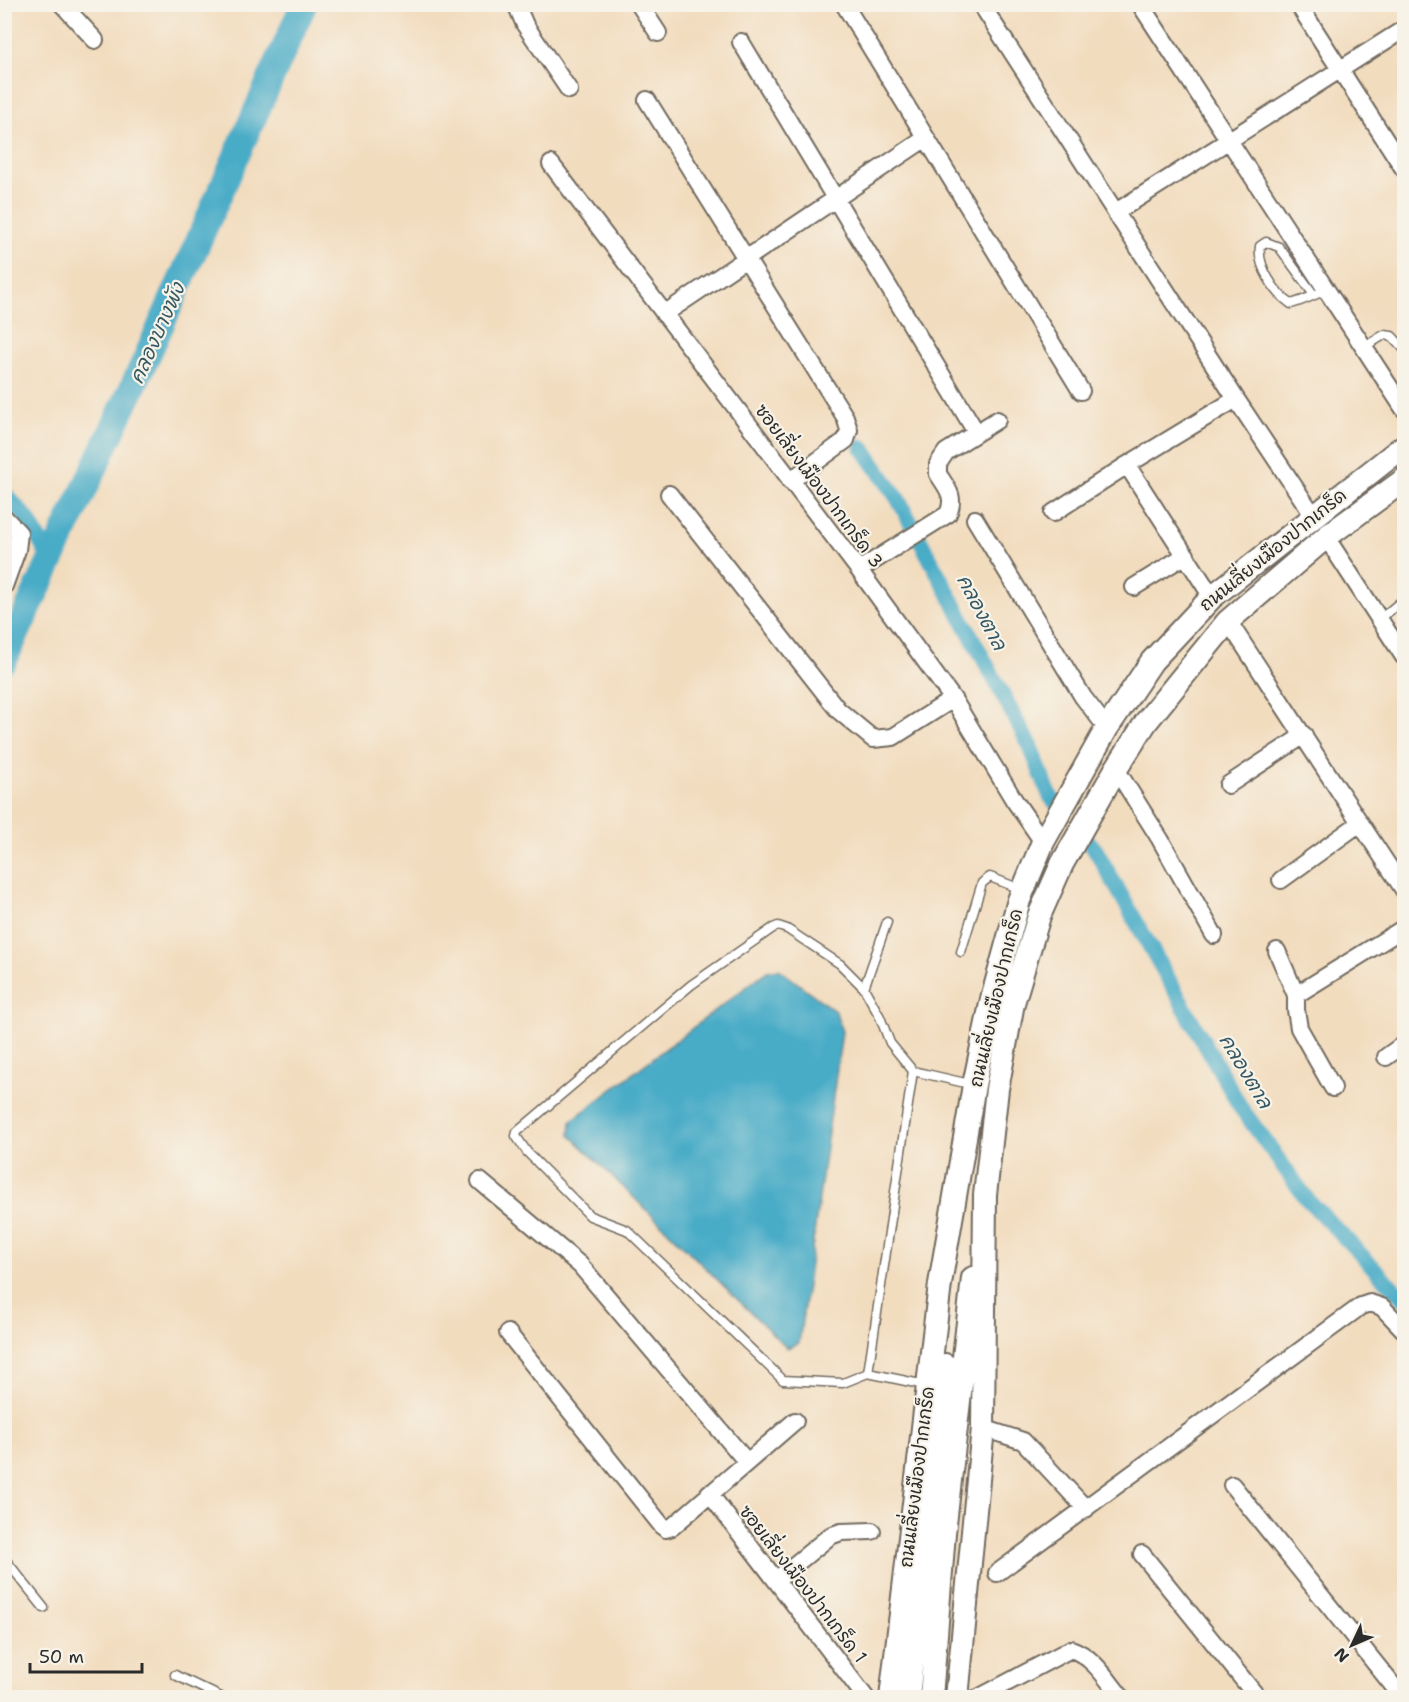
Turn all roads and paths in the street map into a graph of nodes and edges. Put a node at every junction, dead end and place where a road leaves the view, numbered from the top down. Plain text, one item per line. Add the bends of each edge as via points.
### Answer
1 (62, 4) edge
2 (516, 4) edge
3 (639, 4) edge
4 (844, 4) edge
5 (981, 4) edge
6 (1140, 4) edge
7 (1298, 4) edge
8 (1404, 29) edge
9 (658, 33) dead end
10 (95, 40) dead end
11 (741, 42) dead end
12 (1340, 71) junction
13 (569, 90) dead end
14 (647, 100) dead end
15 (926, 138) junction
16 (1229, 141) junction
17 (551, 164) dead end
18 (1404, 169) edge
19 (835, 199) junction
20 (1116, 212) junction
21 (747, 258) junction
22 (1320, 293) junction
23 (664, 314) junction
24 (1364, 347) junction
25 (1404, 349) edge
26 (1081, 391) dead end
27 (1236, 399) junction
28 (1404, 409) edge
29 (997, 420) dead end
30 (976, 432) junction
31 (1404, 446) edge
32 (1127, 465) junction
33 (1404, 480) edge
34 (790, 482) junction
35 (669, 494) dead end
36 (1053, 513) dead end
37 (1313, 515) junction
38 (4, 517) edge
39 (975, 519) dead end
40 (1326, 537) junction
41 (1186, 555) junction
42 (859, 570) junction
43 (4, 586) edge
44 (1134, 587) dead end
45 (1212, 597) junction
46 (1404, 599) edge
47 (1380, 619) junction
48 (1228, 621) junction
49 (1404, 657) edge
50 (953, 699) junction
51 (1107, 728) junction
52 (1304, 735) junction
53 (1116, 769) junction
54 (1228, 785) dead end
55 (1360, 823) junction
56 (1043, 842) junction
57 (1281, 880) dead end
58 (1404, 890) edge
59 (1023, 891) junction
60 (887, 922) dead end
61 (1404, 928) edge
62 (1214, 935) dead end
63 (1277, 951) dead end
64 (961, 952) dead end
65 (864, 988) junction
66 (1296, 995) junction
67 (1404, 1044) edge
68 (1386, 1057) dead end
69 (913, 1071) junction
70 (974, 1085) junction
71 (1333, 1088) dead end
72 (480, 1181) dead end
73 (985, 1195) junction
74 (954, 1204) junction
75 (1404, 1330) edge
76 (508, 1333) dead end
77 (868, 1373) junction
78 (928, 1385) junction
79 (795, 1421) dead end
80 (983, 1428) junction
81 (747, 1462) junction
82 (1232, 1485) dead end
83 (709, 1493) junction
84 (1086, 1509) junction
85 (872, 1531) dead end
86 (936, 1535) junction
87 (1143, 1554) dead end
88 (4, 1558) edge
89 (997, 1573) dead end
90 (776, 1580) junction
91 (44, 1608) dead end
92 (175, 1675) dead end
93 (223, 1698) edge
94 (866, 1698) edge
95 (891, 1698) edge
96 (908, 1698) edge
97 (931, 1698) edge
98 (957, 1698) edge
99 (978, 1698) edge
100 (1122, 1698) edge
101 (1258, 1698) edge
102 (1403, 1698) edge

1 - 10 street
2 - 13 street via 525,25
3 - 9 street
4 - 15 street
5 - 20 street
6 - 16 street
7 - 12 street
8 - 12 street
11 - 19 street
12 - 16 street
12 - 18 street
14 - 21 street
15 - 19 street
15 - 26 street
16 - 20 street
16 - 22 street
17 - 23 street, ซอยเลี่ยงเมืองปากเกร็ด 3
19 - 21 street
19 - 30 street
20 - 27 street
21 - 23 street
21 - 34 street via 845,417 849,430 846,440
22 - 22 lane via 1279,247 1266,242 1260,246 1260,260 1283,299 1291,304
22 - 24 street
23 - 34 street, ซอยเลี่ยงเมืองปากเกร็ด 3
24 - 25 lane via 1384,335 1392,336
24 - 28 street
27 - 32 street
27 - 37 street
29 - 30 street
30 - 42 street via 946,452 938,464 938,474 952,495 948,514
31 - 37 main road, ถนนเลี่ยงเมืองปากเกร็ด
32 - 36 street
32 - 41 street
33 - 40 main road, ถนนเลี่ยงเมืองปากเกร็ด
34 - 42 street, ซอยเลี่ยงเมืองปากเกร็ด 3
35 - 50 street via 838,710 873,739 893,737
37 - 45 main road, ถนนเลี่ยงเมืองปากเกร็ด
38 - 43 street via 19,533
39 - 51 street via 1083,697
40 - 47 street
40 - 48 main road, ถนนเลี่ยงเมืองปากเกร็ด
41 - 44 street
41 - 45 street
42 - 50 street, ซอยเลี่ยงเมืองปากเกร็ด 3
45 - 51 main road, ถนนเลี่ยงเมืองปากเกร็ด via 1152,661
46 - 47 lane
47 - 49 street
48 - 52 street
48 - 53 main road, ถนนเลี่ยงเมืองปากเกร็ด via 1146,722
50 - 56 street, ซอยเลี่ยงเมืองปากเกร็ด 3
51 - 56 main road, ถนนเลี่ยงเมืองปากเกร็ด
52 - 54 street
52 - 55 street
53 - 62 street
53 - 73 main road, ถนนเลี่ยงเมืองปากเกร็ด via 1062,864 1039,916 1013,1003 997,1089
55 - 57 street
55 - 58 street
56 - 59 main road, ถนนเลี่ยงเมืองปากเกร็ด
59 - 64 lane via 987,878 982,883
59 - 70 main road, ถนนเลี่ยงเมืองปากเกร็ด
60 - 65 lane
61 - 66 street
63 - 66 street
65 - 69 lane via 890,1043
65 - 77 lane via 840,963 787,929 773,928 691,985 516,1136 591,1216 627,1230 783,1380 843,1383
66 - 71 street via 1299,1028
67 - 68 street
69 - 70 lane
69 - 77 lane
70 - 74 main road, ถนนเลี่ยงเมืองปากเกร็ด
72 - 81 street via 580,1266
73 - 80 main road, ถนนเลี่ยงเมืองปากเกร็ด
73 - 86 main road
74 - 78 main road, ถนนเลี่ยงเมืองปากเกร็ด
74 - 86 main road
75 - 84 street via 1382,1307 1370,1303 1361,1306
76 - 83 street via 662,1526 672,1527
77 - 78 lane
78 - 95 main road, ถนนเลี่ยงเมืองปากเกร็ด
79 - 81 street
80 - 84 street via 1023,1441
80 - 98 main road, ถนนเลี่ยงเมืองปากเกร็ด
81 - 83 street
82 - 102 street
83 - 90 street, ซอยเลี่ยงเมืองปากเกร็ด 1
84 - 89 street
85 - 90 street via 830,1536
86 - 96 main road via 915,1621
86 - 97 main road
87 - 101 street
88 - 91 lane
90 - 94 street, ซอยเลี่ยงเมืองปากเกร็ด 1
92 - 93 lane
99 - 100 street via 1071,1650 1091,1661

